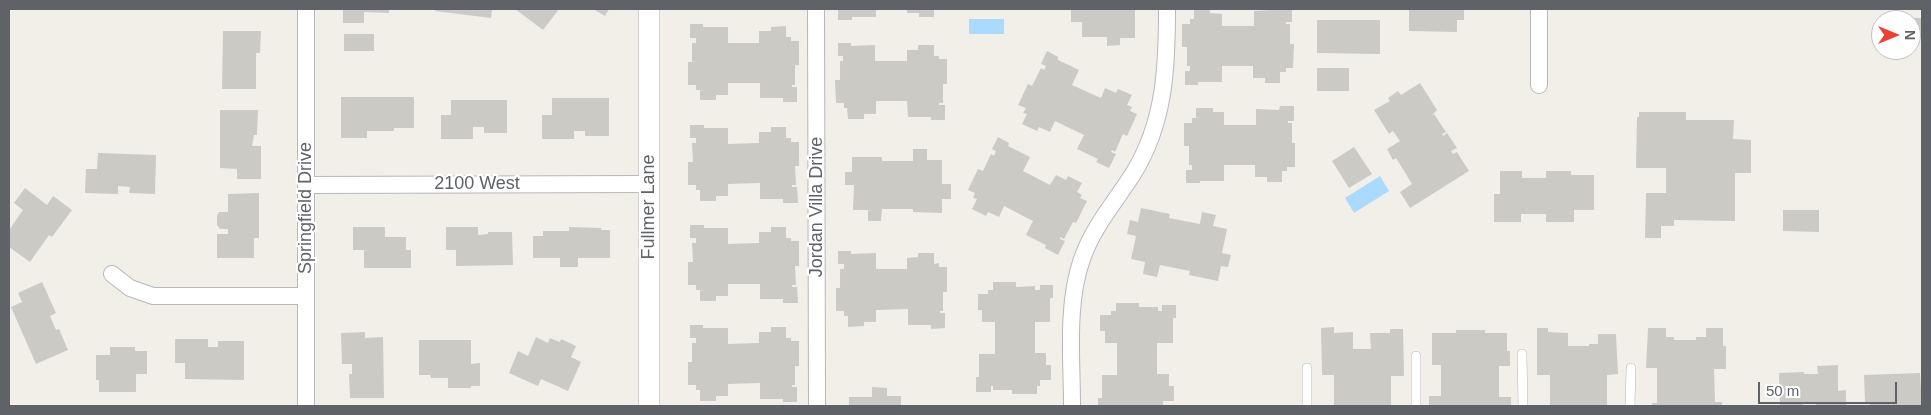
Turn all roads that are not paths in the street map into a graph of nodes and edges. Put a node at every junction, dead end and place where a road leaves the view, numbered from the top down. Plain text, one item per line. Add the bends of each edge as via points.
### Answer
1 (306, 9) edge
2 (649, 9) edge
3 (816, 9) edge
4 (1166, 9) edge
5 (1539, 9) edge
6 (1539, 85) dead end
7 (649, 184) junction
8 (306, 185) junction
9 (112, 274) dead end
10 (306, 296) junction
11 (1522, 354) dead end
12 (1416, 356) dead end
13 (1307, 368) dead end
14 (1631, 368) dead end
15 (306, 406) edge
16 (649, 406) edge
17 (817, 406) edge
18 (1072, 406) edge
19 (1307, 406) edge
20 (1416, 406) edge
21 (1523, 406) edge
22 (1630, 406) edge

1 - 8 street, Springfield Drive
2 - 7 street, Fullmer Lane
3 - 17 street, Jordan Villa Drive
4 - 18 street via 1166,64 1157,117 1144,154 1087,246 1076,282
5 - 6 street
7 - 8 street, 2100 West
7 - 16 street, Fullmer Lane
8 - 10 street, Springfield Drive
9 - 10 street via 130,288 153,296
10 - 15 street, Springfield Drive
11 - 21 lane
12 - 20 lane
13 - 19 lane
14 - 22 lane

